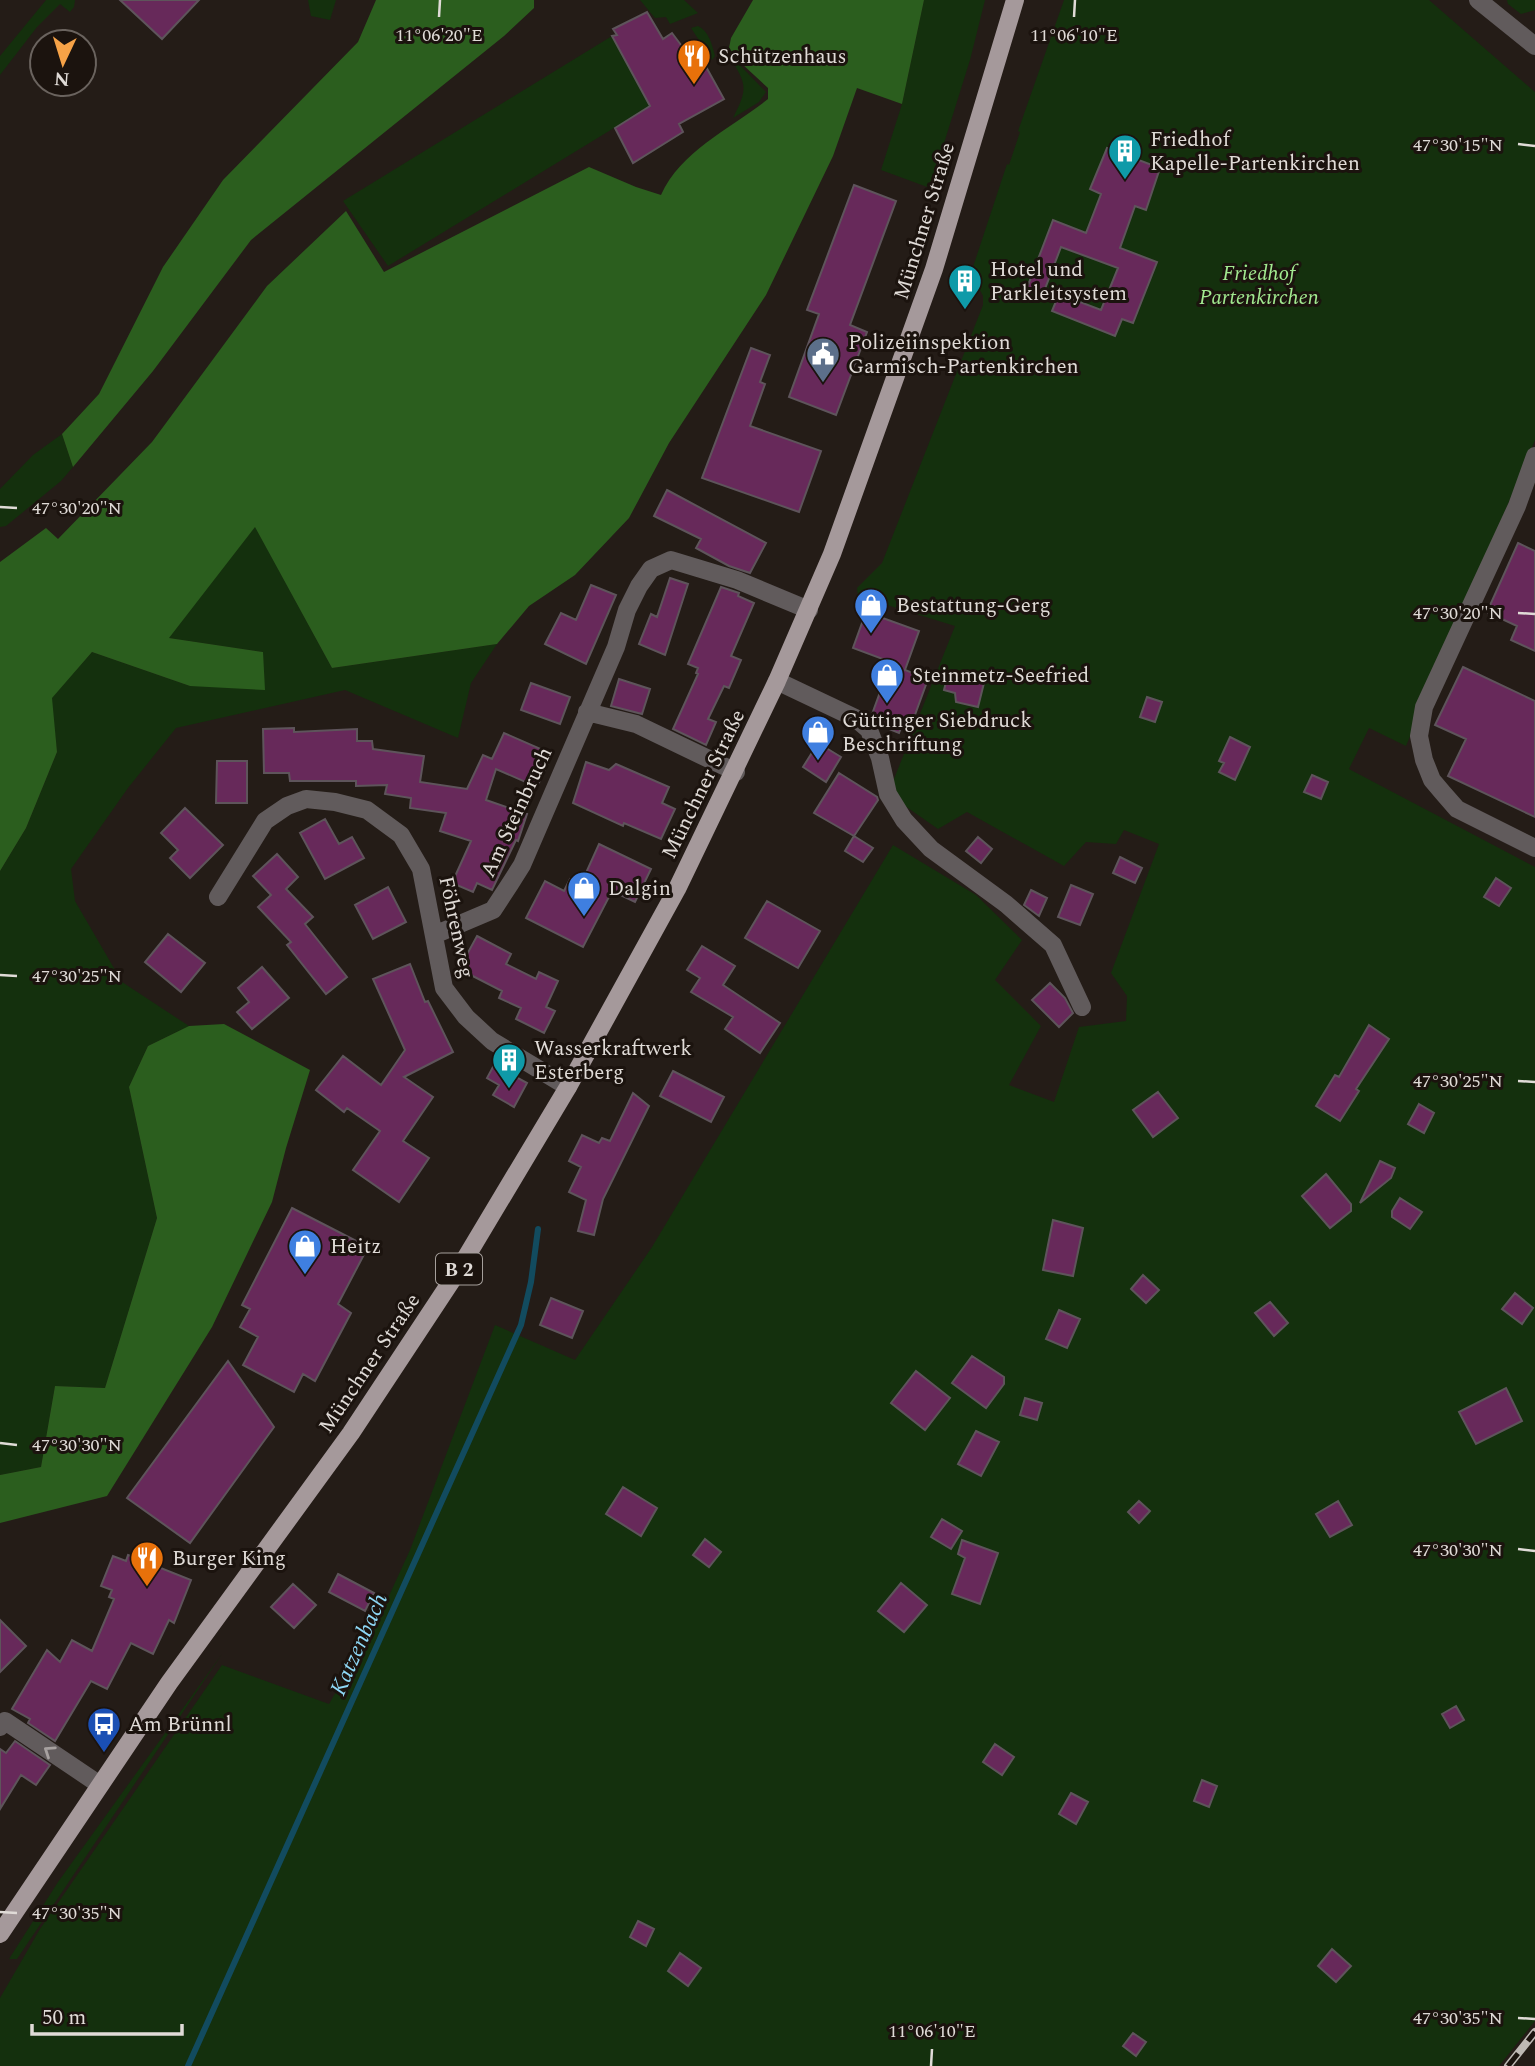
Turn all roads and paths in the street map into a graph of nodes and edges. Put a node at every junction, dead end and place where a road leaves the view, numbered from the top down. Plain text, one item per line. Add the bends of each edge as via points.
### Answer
1 (1015, 0) edge
2 (1482, 1) edge
3 (1535, 46) edge
4 (1535, 456) edge
5 (809, 610) junction
6 (777, 681) junction
7 (587, 712) junction
8 (736, 772) junction
9 (1535, 848) edge
10 (218, 897) dead end
11 (434, 935) junction
12 (1082, 1007) dead end
13 (568, 1087) junction
14 (0, 1727) edge
15 (100, 1785) junction
16 (0, 1934) edge

1 - 5 main road, Münchner Straße / B 2 via 934,269
2 - 3 street
4 - 9 street via 1517,506 1424,706 1419,736 1432,780 1457,809
5 - 6 main road, Münchner Straße / B 2
5 - 7 street, Am Steinbruch via 737,580 671,560 651,569 627,610
6 - 8 main road, Münchner Straße / B 2
6 - 12 street via 855,718 869,730 888,794 904,820 931,849 1054,945
7 - 8 street via 636,724
7 - 11 street, Am Steinbruch via 522,865 494,909
8 - 13 main road, Münchner Straße / B 2
10 - 11 street, Föhrenweg via 265,821 306,799 335,802 367,810 401,835 421,869
11 - 13 street, Föhrenweg via 444,988 466,1017 492,1041
13 - 15 main road, Münchner Straße / B 2 via 456,1274 351,1433
15 -> 14 street via 5,1721
15 - 16 main road, Münchner Straße / B 2

